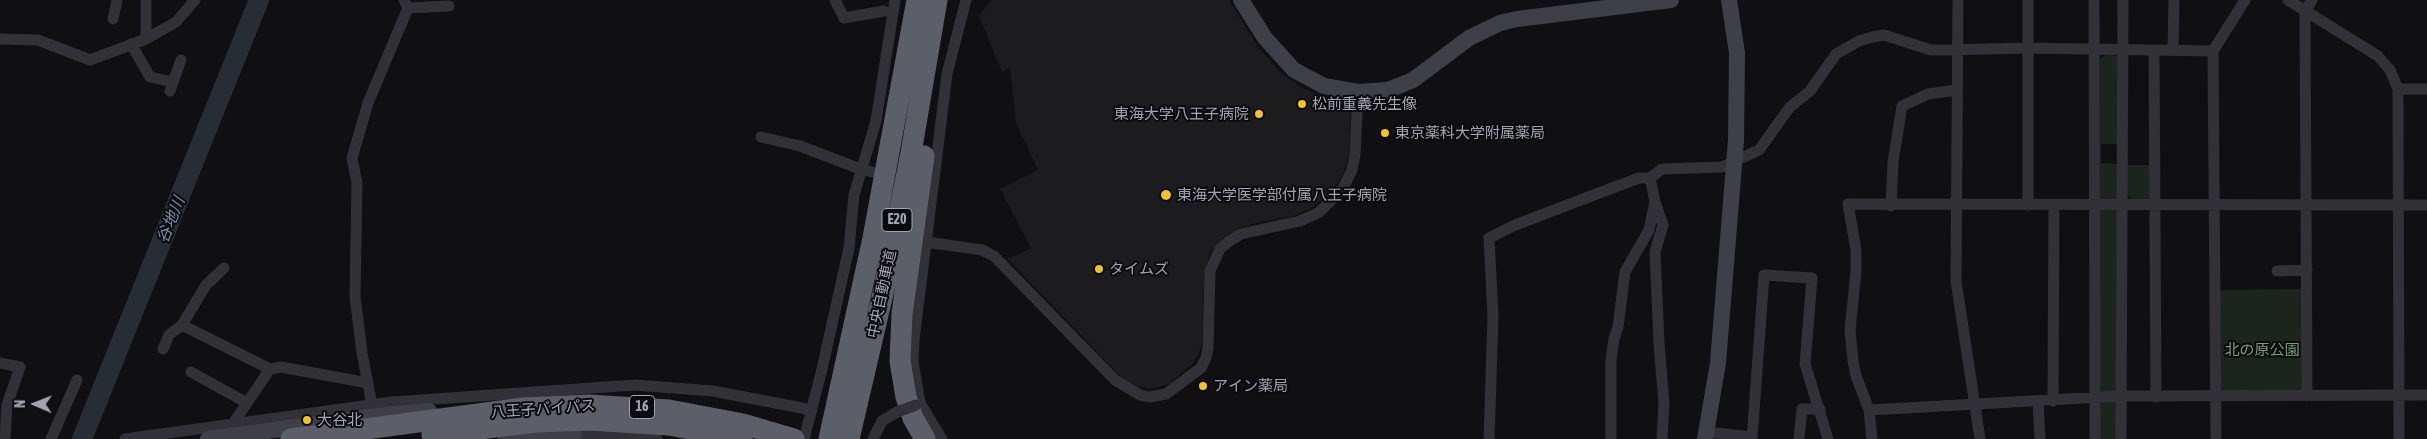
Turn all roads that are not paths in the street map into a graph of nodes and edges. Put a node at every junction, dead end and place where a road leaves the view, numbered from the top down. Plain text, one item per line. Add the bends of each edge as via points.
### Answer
1 (117, 0) edge
2 (146, 0) edge
3 (195, 0) edge
4 (835, 0) edge
5 (895, 0) edge
6 (917, 0) edge
7 (937, 0) edge
8 (947, 0) edge
9 (966, 0) edge
10 (1241, 0) edge
11 (1671, 0) edge
12 (1729, 0) edge
13 (1958, 0) edge
14 (2028, 0) edge
15 (2094, 0) edge
16 (2123, 0) edge
17 (2174, 0) edge
18 (2245, 0) edge
19 (2288, 0) edge
20 (2312, 0) edge
21 (406, 4) edge
22 (884, 5) edge
23 (449, 6) dead end
24 (2306, 11) junction
25 (113, 18) dead end
26 (0, 39) edge
27 (146, 39) junction
28 (131, 44) junction
29 (2027, 48) junction
30 (1959, 50) junction
31 (2094, 50) junction
32 (2122, 50) junction
33 (2154, 50) junction
34 (2173, 50) junction
35 (2213, 51) junction
36 (887, 52) junction
37 (181, 60) dead end
38 (2427, 89) edge
39 (1957, 90) junction
40 (2398, 90) junction
41 (1358, 92) junction
42 (761, 136) dead end
43 (1733, 162) junction
44 (860, 169) junction
45 (872, 172) dead end
46 (1650, 178) junction
47 (1655, 202) junction
48 (2306, 204) junction
49 (2028, 205) junction
50 (2054, 205) junction
51 (2155, 205) junction
52 (2400, 205) junction
53 (2427, 205) edge
54 (1891, 206) junction
55 (1957, 206) junction
56 (2094, 206) junction
57 (2122, 206) junction
58 (2215, 206) junction
59 (926, 242) junction
60 (224, 268) dead end
61 (2307, 270) junction
62 (2277, 271) dead end
63 (182, 325) junction
64 (163, 349) dead end
65 (0, 363) edge
66 (270, 369) junction
67 (191, 372) dead end
68 (77, 380) dead end
69 (368, 383) junction
70 (2427, 395) edge
71 (2120, 396) junction
72 (2156, 396) junction
73 (2216, 396) junction
74 (2307, 396) junction
75 (2399, 396) junction
76 (589, 397) junction
77 (2095, 397) junction
78 (2053, 401) junction
79 (2038, 402) junction
80 (247, 403) junction
81 (918, 404) junction
82 (1975, 404) junction
83 (372, 405) junction
84 (392, 408) junction
85 (1820, 409) junction
86 (812, 410) junction
87 (1869, 410) junction
88 (486, 412) junction
89 (232, 425) junction
90 (574, 427) junction
91 (800, 432) edge
92 (1706, 436) edge
93 (836, 437) edge
94 (1752, 438) edge
95 (5, 439) edge
96 (51, 439) edge
97 (125, 439) edge
98 (208, 439) edge
99 (291, 439) edge
100 (399, 439) edge
101 (506, 439) edge
102 (657, 439) edge
103 (742, 439) edge
104 (804, 439) edge
105 (873, 439) edge
106 (925, 439) edge
107 (942, 439) edge
108 (1489, 439) edge
109 (1611, 439) edge
110 (1662, 439) edge
111 (1799, 439) edge
112 (1828, 439) edge
113 (1872, 439) edge
114 (1980, 439) edge
115 (2040, 439) edge
116 (2095, 439) edge
117 (2121, 439) edge
118 (2216, 439) edge
119 (2399, 439) edge

1 - 25 street
2 - 27 street
3 - 27 street via 176,22
4 - 22 street via 844,18
5 - 36 street
6 - 93 highway, 中央自動車道 / E20
7 - 93 highway, 中央自動車道 / E20 via 899,211
8 - 106 highway via 902,314 902,380 913,418
9 - 59 street via 947,74
10 - 41 street via 1265,38 1294,70 1324,86
11 - 41 street via 1500,23 1468,38 1413,80 1388,90
12 - 43 street via 1737,53 1738,88
13 - 30 street
14 - 29 street
15 - 31 street
16 - 32 street
17 - 34 street
18 - 35 street
19 - 24 street
20 - 24 street
21 - 23 street
21 - 69 street via 368,103 352,158 357,183 355,296
22 - 36 street
24 - 40 street via 2378,56 2390,70
24 - 48 street
26 - 28 street via 38,40 90,60
27 - 28 street
28 - 37 street via 150,77 171,87
29 - 30 street
29 - 31 street
29 - 49 street
30 - 39 street
30 - 43 street via 1931,50 1884,35 1858,41 1836,54 1810,90 1790,107 1759,150
31 - 32 street
31 - 56 street
32 - 33 street
32 - 57 street
33 - 34 street
33 - 51 street
34 - 35 street
35 - 58 street
36 - 44 street via 876,121
38 - 40 street
39 - 54 street via 1928,94 1902,106 1893,162
39 - 55 street
40 - 52 street
41 - 59 street via 1356,154 1342,190 1318,213 1300,221 1241,234 1220,250 1210,271 1206,358 1200,368 1166,394 1140,395 1115,380 994,256 982,250
42 - 44 street via 800,146
43 - 46 street via 1722,167 1662,169
43 - 92 street via 1718,363
44 - 45 street
44 - 86 street via 849,248
46 - 47 street
46 - 108 street via 1638,178 1489,238 1493,324
47 - 109 street via 1649,230 1625,272 1611,360
47 - 110 street via 1663,225 1655,252 1664,404
48 - 52 street
48 - 58 street
48 - 61 street
49 - 50 street
49 - 55 street
50 - 56 street
50 - 78 street
51 - 57 street
51 - 58 street
51 - 72 street
52 - 53 street
52 - 75 street
54 - 55 street
54 - 87 street via 1848,204 1856,250 1850,330 1853,361
55 - 82 street via 1956,281
56 - 57 street
56 - 77 street
57 - 71 street
58 - 73 street
59 - 81 street via 913,362
60 - 63 street via 206,286
61 - 62 street
61 - 74 street
63 - 64 street via 170,335
63 - 66 street
65 - 95 street via 20,368 7,405
66 - 69 street via 281,367
66 - 80 street
67 - 80 street
68 - 96 street
69 - 83 street
70 - 75 street
71 - 72 street
71 - 77 street
71 - 117 street
72 - 73 street
73 - 74 street
73 - 118 street
74 - 75 street
75 - 119 street
76 - 84 street
76 - 86 street via 635,385 713,391
76 - 88 highway, 八王子バイパス / 16
76 - 91 highway, 八王子バイパス / 16
77 - 78 street
77 - 116 street
78 - 79 street
79 - 82 street
79 - 115 street
80 - 89 street
81 - 105 street, bridge via 882,421
81 - 107 street
82 - 87 street
82 - 114 street
83 - 84 street
83 - 89 street
84 - 88 street
84 - 98 street
85 - 94 street via 1805,364 1812,278 1764,275
85 - 111 street via 1802,408
85 - 112 street
86 - 91 street
87 - 113 street
88 - 99 highway, 八王子バイパス / 16
89 - 97 street
90 - 100 highway, 八王子バイパス / 16 via 536,422
90 - 101 street
90 - 102 street
90 - 103 highway, 八王子バイパス / 16 via 669,425
91 - 104 street
92 - 94 street

